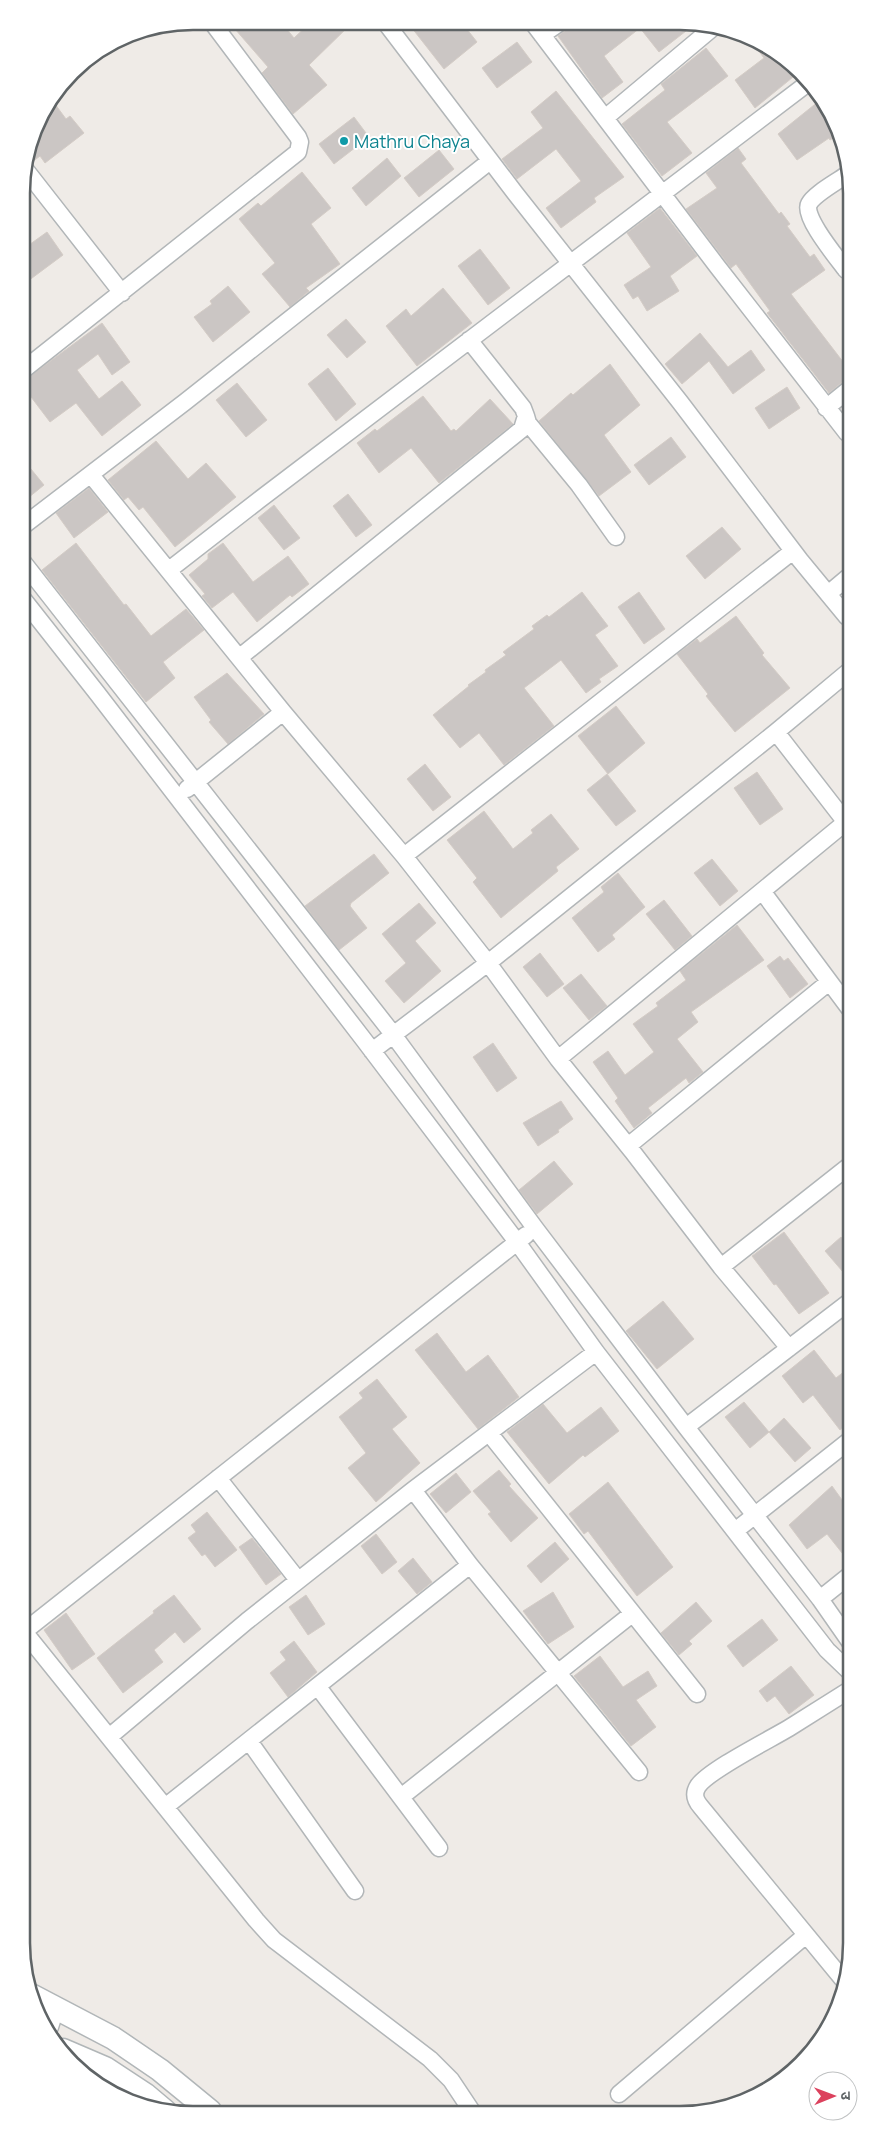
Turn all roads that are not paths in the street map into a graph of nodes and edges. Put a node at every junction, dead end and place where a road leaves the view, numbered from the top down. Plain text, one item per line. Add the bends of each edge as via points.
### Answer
1 (218, 30) edge
2 (391, 30) edge
3 (539, 30) edge
4 (708, 32) edge
5 (803, 87) edge
6 (605, 118) junction
7 (490, 161) junction
8 (31, 176) edge
9 (842, 178) edge
10 (662, 192) junction
11 (570, 262) junction
12 (843, 266) edge
13 (122, 293) junction
14 (469, 340) junction
15 (30, 359) edge
16 (843, 394) edge
17 (826, 408) junction
18 (526, 416) junction
19 (843, 428) edge
20 (91, 475) junction
21 (30, 521) edge
22 (616, 537) dead end
23 (793, 550) junction
24 (169, 570) junction
25 (30, 571) edge
26 (843, 581) edge
27 (828, 594) junction
28 (30, 608) edge
29 (843, 612) edge
30 (240, 657) junction
31 (843, 676) edge
32 (283, 712) junction
33 (776, 732) junction
34 (194, 783) junction
35 (177, 798) junction
36 (843, 819) edge
37 (843, 827) edge
38 (404, 856) junction
39 (762, 891) junction
40 (488, 964) junction
41 (829, 982) junction
42 (843, 1001) edge
43 (394, 1036) junction
44 (372, 1052) junction
45 (558, 1059) junction
46 (628, 1146) junction
47 (843, 1171) edge
48 (535, 1228) junction
49 (518, 1242) junction
50 (721, 1266) junction
51 (843, 1307) edge
52 (789, 1348) junction
53 (596, 1352) junction
54 (686, 1427) junction
55 (489, 1432) junction
56 (843, 1446) edge
57 (218, 1478) junction
58 (412, 1490) junction
59 (755, 1516) junction
60 (735, 1531) junction
61 (470, 1565) junction
62 (298, 1580) junction
63 (843, 1581) edge
64 (820, 1599) junction
65 (632, 1614) junction
66 (30, 1629) edge
67 (843, 1632) edge
68 (30, 1637) edge
69 (843, 1666) edge
70 (557, 1673) junction
71 (318, 1687) junction
72 (843, 1693) edge
73 (697, 1694) dead end
74 (109, 1737) junction
75 (249, 1741) junction
76 (638, 1772) dead end
77 (401, 1796) junction
78 (165, 1808) junction
79 (439, 1848) dead end
80 (355, 1890) dead end
81 (806, 1935) junction
82 (840, 1976) edge
83 (43, 2007) edge
84 (53, 2018) edge
85 (76, 2055) edge
86 (618, 2094) dead end
87 (152, 2100) edge
88 (204, 2106) edge
89 (468, 2106) edge

1 - 13 street via 298,137 300,148 293,157
2 - 7 street
3 - 6 street
4 - 6 street
5 - 10 street
6 - 10 street
7 - 11 street
7 - 20 street
8 - 13 street
9 - 12 street via 815,197 807,208 810,219
10 - 11 street
10 - 17 street
11 - 14 street
11 - 23 street
13 - 15 street
14 - 18 street
14 - 24 street
16 - 17 street
17 - 19 street
18 - 22 street via 528,423
18 - 30 street via 522,429
20 - 21 street
20 - 24 street
23 - 27 street
23 - 38 street
24 - 30 street
25 - 34 street
26 - 27 street
27 - 29 street
28 - 35 street
30 - 32 street
31 - 33 street
32 - 34 street
32 - 38 street
33 - 36 street
33 - 40 street
34 - 35 street
34 - 43 street
35 - 44 street
37 - 39 street
38 - 40 street
39 - 41 street
39 - 45 street
40 - 43 street
40 - 45 street
41 - 42 street
41 - 46 street
43 - 44 street
43 - 48 street
44 - 49 street
45 - 46 street
46 - 50 street
47 - 50 street
48 - 49 street
48 - 54 street
49 - 53 street
49 - 57 street
50 - 52 street
51 - 52 street
52 - 54 street
53 - 55 street
53 - 60 street
54 - 59 street
55 - 58 street
55 - 65 street
56 - 59 street
57 - 62 street
57 - 66 street
58 - 61 street
58 - 62 street
59 - 60 street
59 - 64 street
60 - 69 street
61 - 70 street
61 - 71 street
62 - 74 street
63 - 64 street
64 - 67 street
65 - 70 street
65 - 73 street
68 - 74 street
70 - 76 street
70 - 77 street
71 - 75 street
71 - 77 street
72 - 81 street via 725,1765 699,1785 694,1793 696,1802
74 - 78 street
75 - 78 street
75 - 80 street
77 - 79 street
78 - 89 street via 274,1940 430,2059 451,2080
81 - 82 street
81 - 86 street
83 - 84 street
84 - 88 street via 113,2038 160,2070
85 - 87 street via 105,2068

